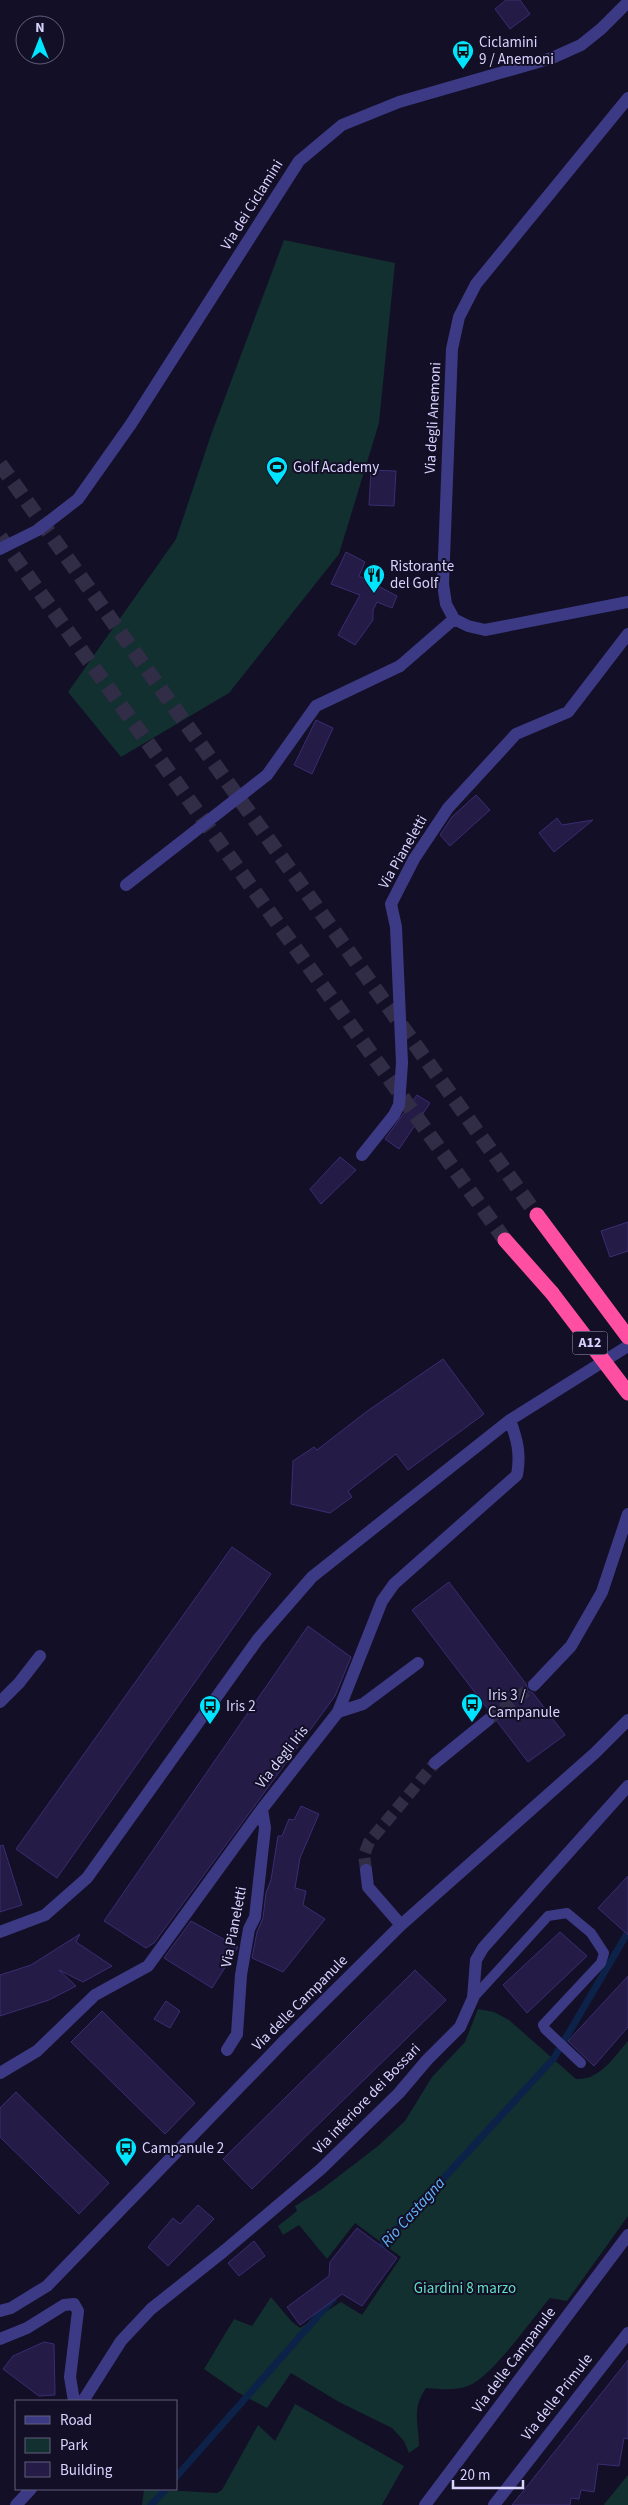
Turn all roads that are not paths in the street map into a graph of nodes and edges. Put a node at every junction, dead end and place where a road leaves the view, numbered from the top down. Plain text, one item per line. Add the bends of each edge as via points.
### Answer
1 (628, 2) edge
2 (628, 98) edge
3 (0, 549) edge
4 (628, 602) edge
5 (454, 619) junction
6 (628, 634) edge
7 (126, 884) dead end
8 (362, 1155) dead end
9 (537, 1215) tunnel mouth
10 (505, 1240) tunnel mouth
11 (628, 1337) edge
12 (628, 1346) edge
13 (628, 1393) edge
14 (510, 1420) junction
15 (628, 1514) edge
16 (40, 1656) dead end
17 (418, 1662) dead end
18 (534, 1685) tunnel mouth
19 (0, 1702) edge
20 (338, 1712) junction
21 (488, 1720) tunnel mouth
22 (628, 1720) edge
23 (435, 1763) tunnel mouth
24 (628, 1786) edge
25 (262, 1809) junction
26 (366, 1870) tunnel mouth
27 (401, 1925) junction
28 (0, 1932) edge
29 (473, 1998) junction
30 (227, 2050) dead end
31 (581, 2063) dead end
32 (0, 2073) edge
33 (628, 2235) edge
34 (0, 2311) edge
35 (628, 2333) edge
36 (0, 2339) edge
37 (74, 2400) edge
38 (84, 2400) edge
39 (30, 2490) edge
40 (16, 2505) edge
41 (426, 2505) edge
42 (494, 2505) edge

1 - 3 street, Via dei Ciclamini via 581,45 552,58 399,102 342,126 299,161 131,424 78,499 38,530
2 - 5 street, Via degli Anemoni via 476,284 459,317 452,349 443,563 446,604
4 - 5 street via 485,630
5 - 7 street via 400,666 316,706 267,775
6 - 8 street, Via Pianeletti via 568,712 516,734 448,808 414,858 391,904 396,927 402,1049 400,1105
9 - 11 highway, A12
10 - 13 highway, A12, bridge via 552,1292
12 - 14 street
14 - 20 street, Via degli Iris via 518,1444 520,1461 517,1475 394,1584 382,1601
14 - 28 street via 312,1577 258,1639 87,1878 45,1915
15 - 18 street via 602,1592 571,1646
16 - 19 street
17 - 20 street via 363,1704
20 - 25 street, Via degli Iris
21 - 23 street
22 - 27 street, Via delle Campanule
24 - 29 street, Via inferiore dei Bossari via 483,1948 476,1960
25 - 30 street, Via Pianeletti via 266,1828 256,1917 249,1929 241,1975 237,2034
25 - 32 street, Via degli Iris via 148,1966 95,1994 37,2051
26 - 27 street via 368,1887
27 - 34 street, Via delle Campanule via 47,2286 11,2308
29 - 31 lane via 548,1916 567,1914 590,1933 604,1953 601,1963 543,2025
29 - 38 street, Via inferiore dei Bossari via 460,2027 399,2094 321,2169 151,2309 121,2341
33 - 41 street, Via delle Campanule
35 - 42 street, Via delle Primule
36 - 37 street via 27,2328 64,2305 74,2304 78,2311 70,2377
39 - 40 street

